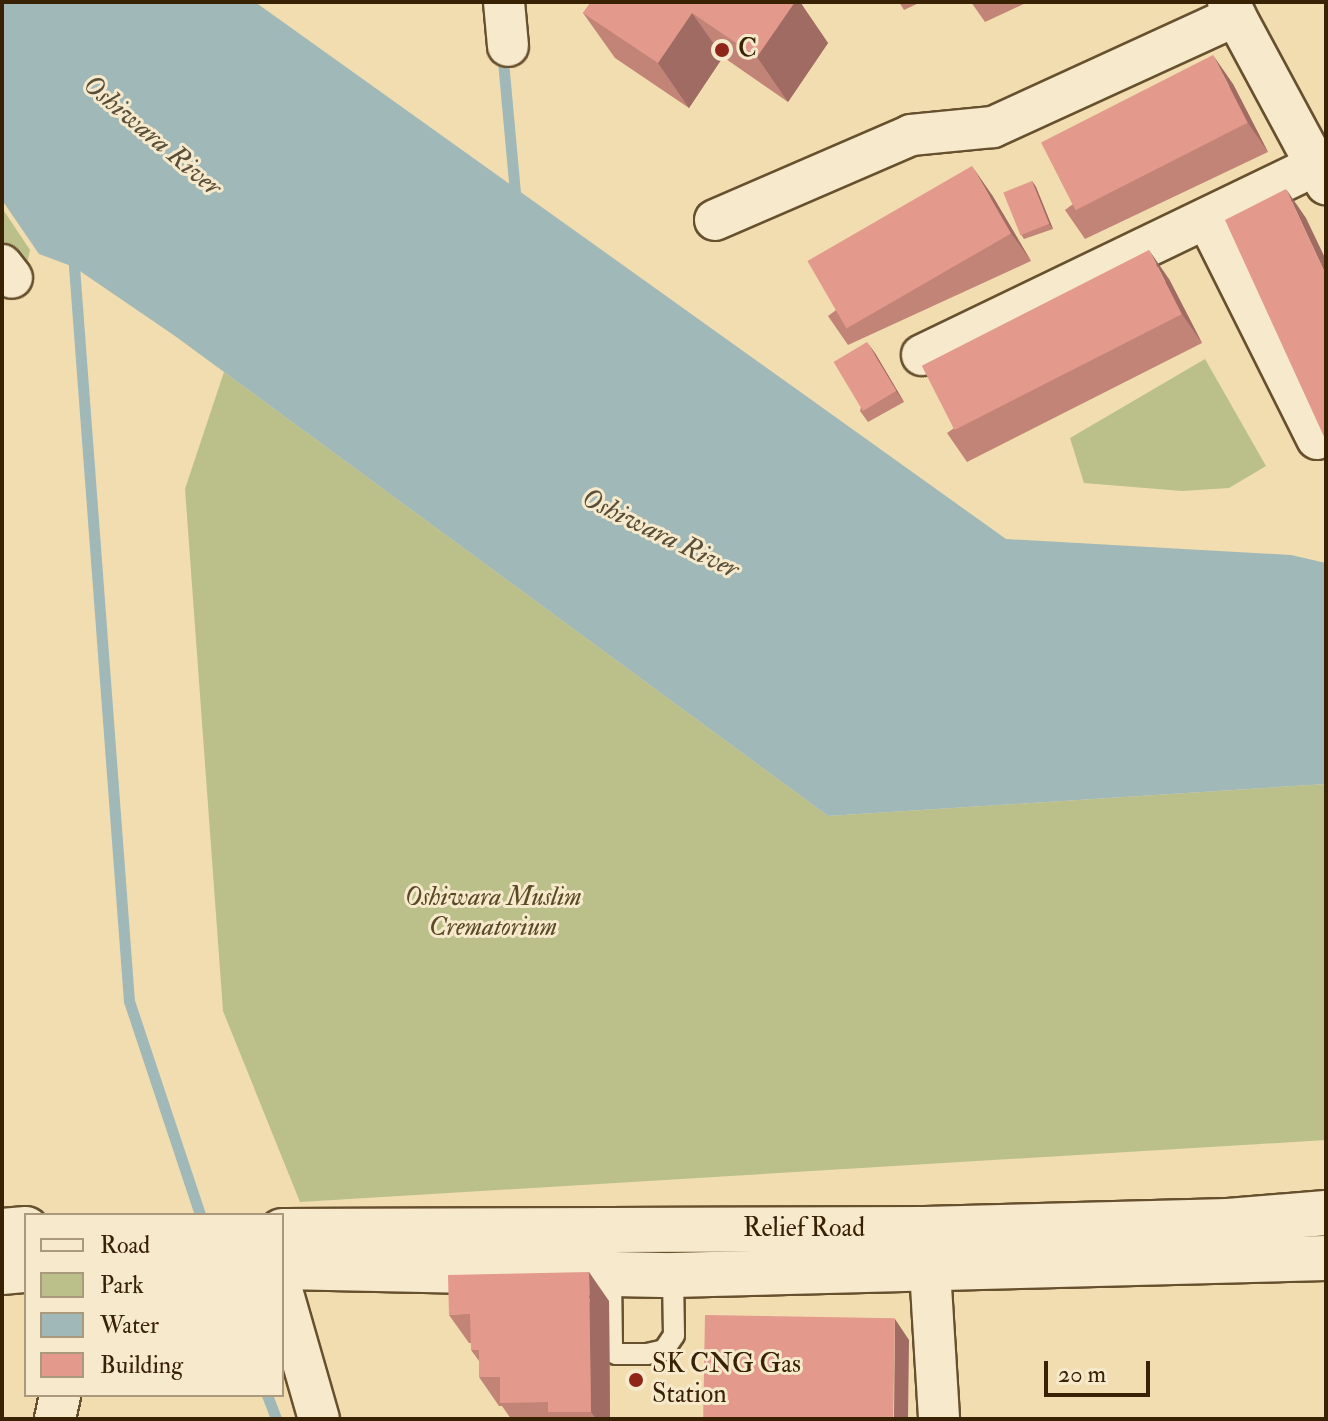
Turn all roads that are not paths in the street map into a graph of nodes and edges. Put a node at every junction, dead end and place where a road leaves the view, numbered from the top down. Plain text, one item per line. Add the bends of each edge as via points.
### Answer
1 (504, 2) edge
2 (1232, 9) edge
3 (508, 46) dead end
4 (1321, 174) edge
5 (1207, 219) junction
6 (715, 220) dead end
7 (922, 355) edge
8 (1317, 439) edge
9 (1326, 1213) edge
10 (24, 1229) edge
11 (734, 1229) junction
12 (2, 1231) edge
13 (284, 1231) edge
14 (1326, 1258) edge
15 (284, 1267) edge
16 (24, 1270) edge
17 (930, 1270) junction
18 (2, 1272) edge
19 (736, 1274) junction
20 (611, 1275) junction
21 (673, 1275) junction
22 (284, 1297) edge
23 (60, 1397) edge
24 (55, 1419) edge
25 (319, 1419) edge
26 (939, 1419) edge

1 - 3 street
2 - 4 street
2 - 6 street via 993,127 911,135
4 - 5 street
5 - 7 street
5 - 8 street
9 - 11 street, Relief Road via 1228,1221
10 - 12 street
11 - 13 street, Relief Road
11 - 19 street
14 - 17 street, Relief Road
15 - 20 street, Relief Road
16 - 18 street
17 - 19 street, Relief Road
17 - 26 street
19 - 21 street, Relief Road
20 - 21 street, Relief Road
20 - 21 lane via 612,1346 616,1354 647,1354 664,1350 674,1335
22 - 25 street
23 - 24 street

